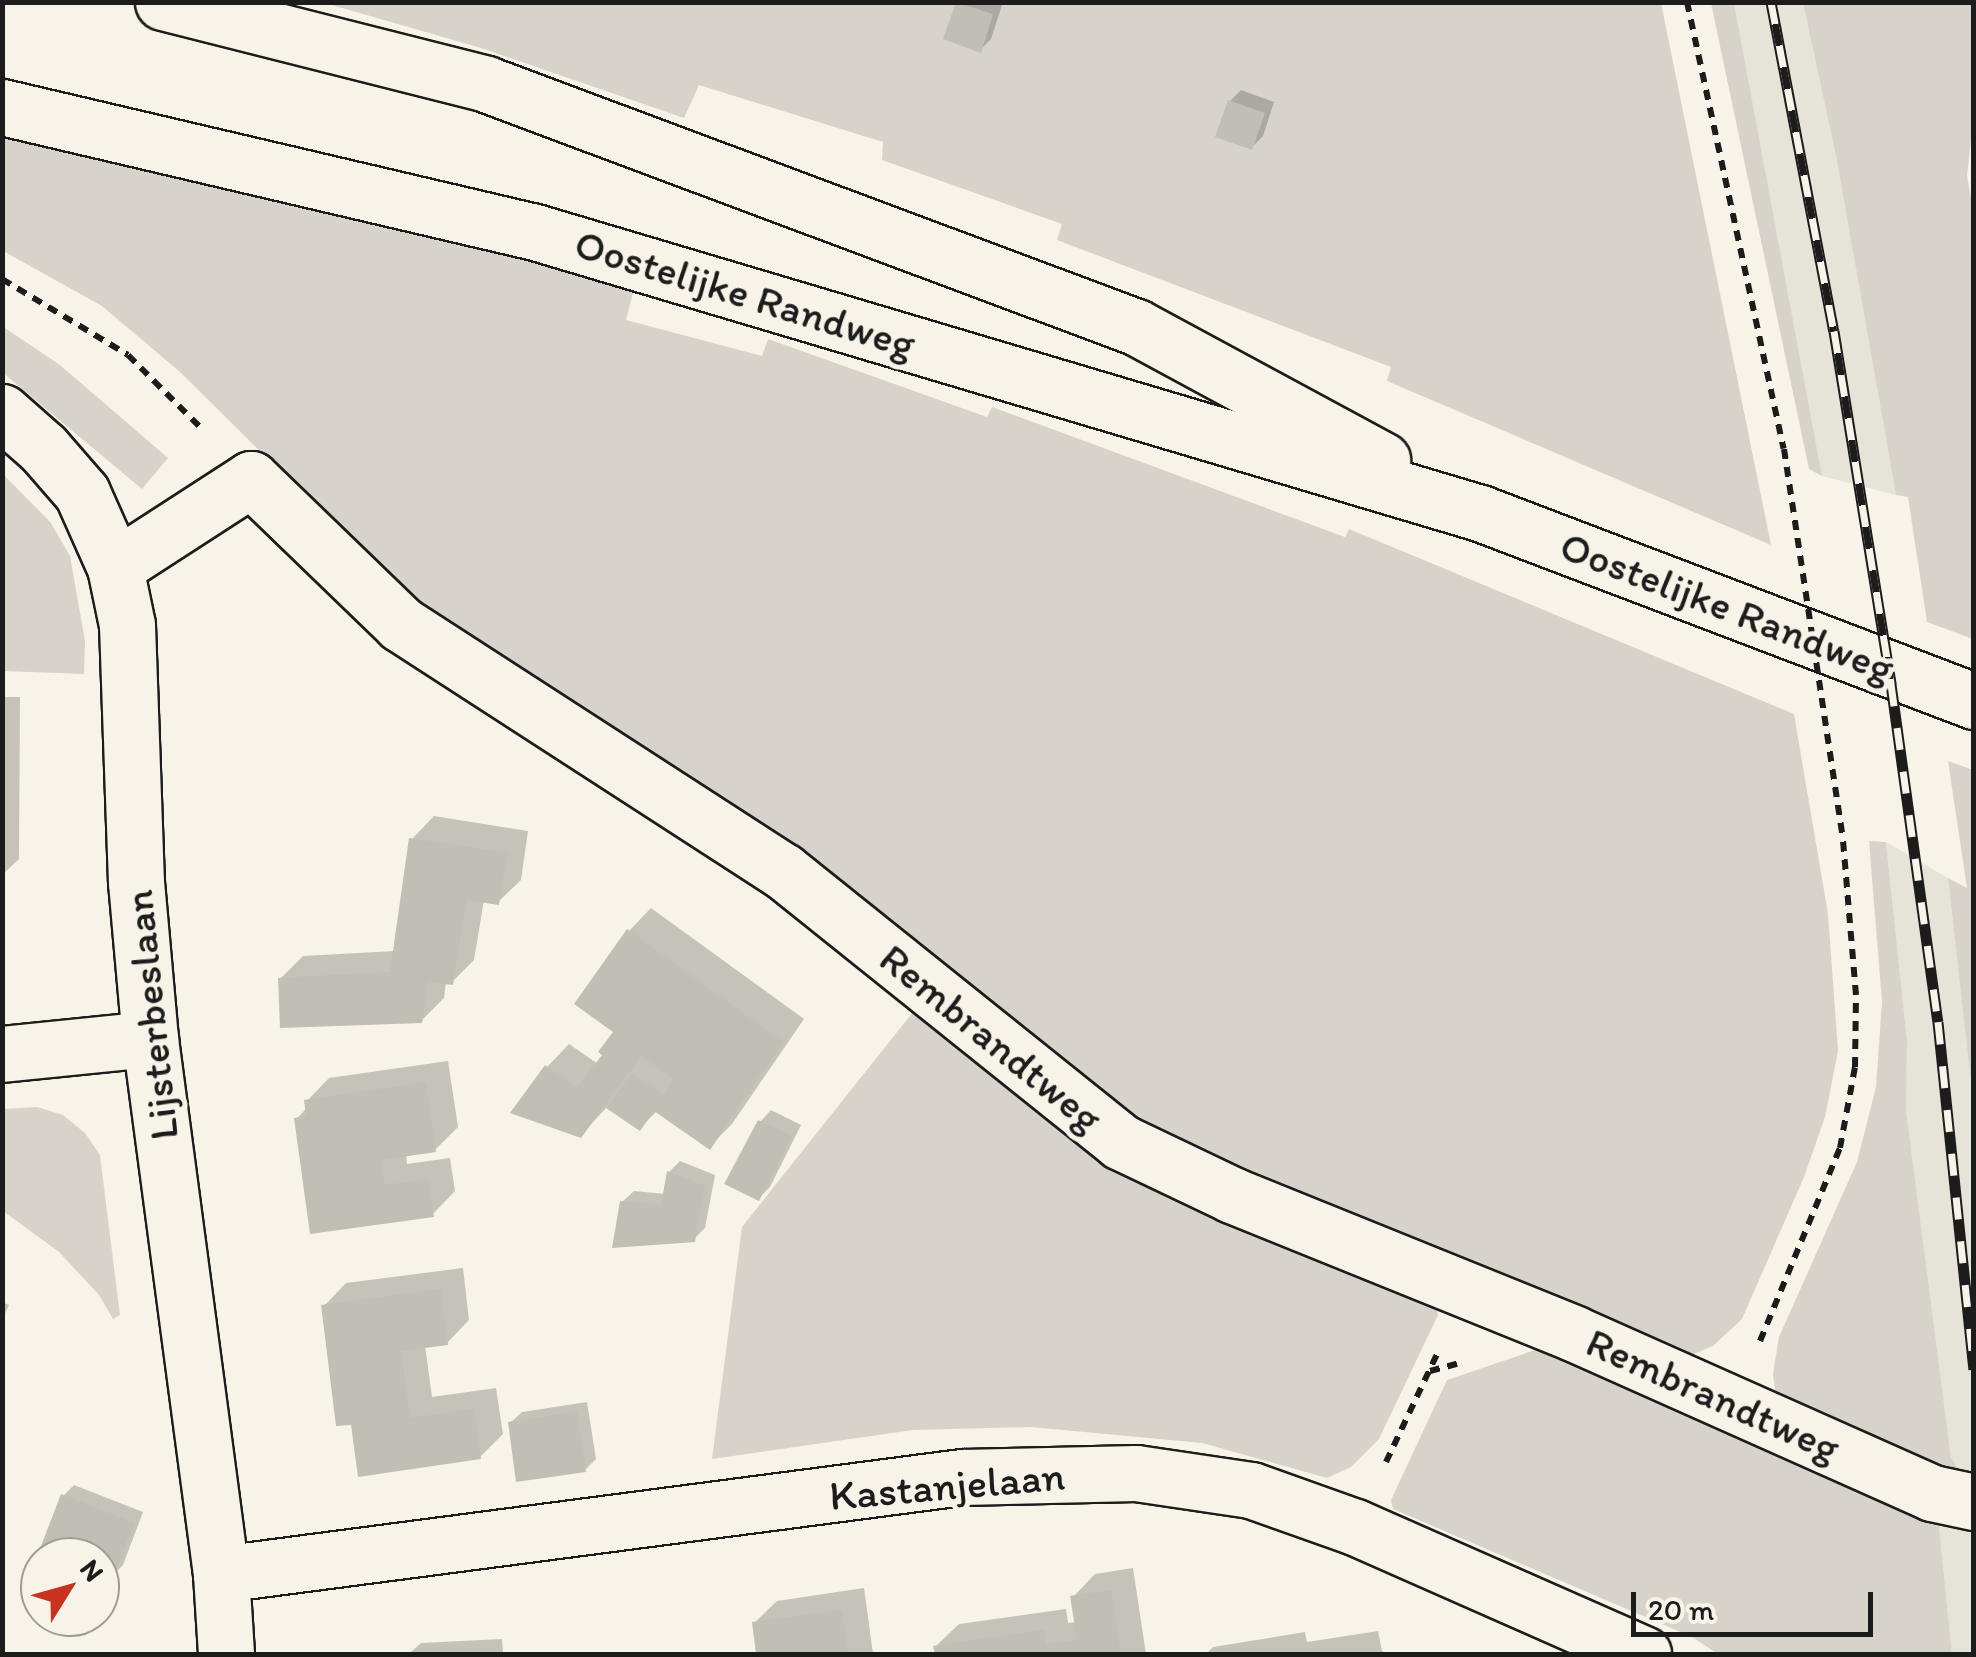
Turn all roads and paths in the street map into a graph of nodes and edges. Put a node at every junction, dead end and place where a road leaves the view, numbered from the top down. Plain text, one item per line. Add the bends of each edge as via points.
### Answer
1 (163, 2) edge
2 (1686, 2) edge
3 (2, 108) edge
4 (2, 279) edge
5 (2, 412) edge
6 (251, 479) junction
7 (1480, 513) junction
8 (115, 567) junction
9 (1974, 702) edge
10 (150, 1040) junction
11 (2, 1054) edge
12 (1467, 1291) junction
13 (1734, 1403) junction
14 (1974, 1502) edge
15 (1355, 1526) junction
16 (221, 1574) junction
17 (226, 1654) edge
18 (1643, 1654) edge

1 - 7 street, Oostelijke Randweg via 486,84 1136,326
2 - 13 path, bridge via 1784,449 1843,840 1856,995 1855,1067 1840,1148
3 - 7 street, Oostelijke Randweg via 535,232
4 - 6 path via 128,355
5 - 8 street, Lijsterbeslaan via 82,493
6 - 8 street
6 - 12 street, Rembrandtweg via 401,624 783,871 1120,1142
7 - 9 street, Oostelijke Randweg
8 - 10 street, Lijsterbeslaan via 128,626 136,882
10 - 11 street
10 - 16 street, Lijsterbeslaan
12 - 13 street, Rembrandtweg
12 - 15 path
13 - 14 street, Rembrandtweg via 1932,1493
15 - 16 street, Kastanjelaan via 1251,1490 1136,1472 962,1477
15 - 18 street, Kastanjelaan
16 - 17 street, Lijsterbeslaan

